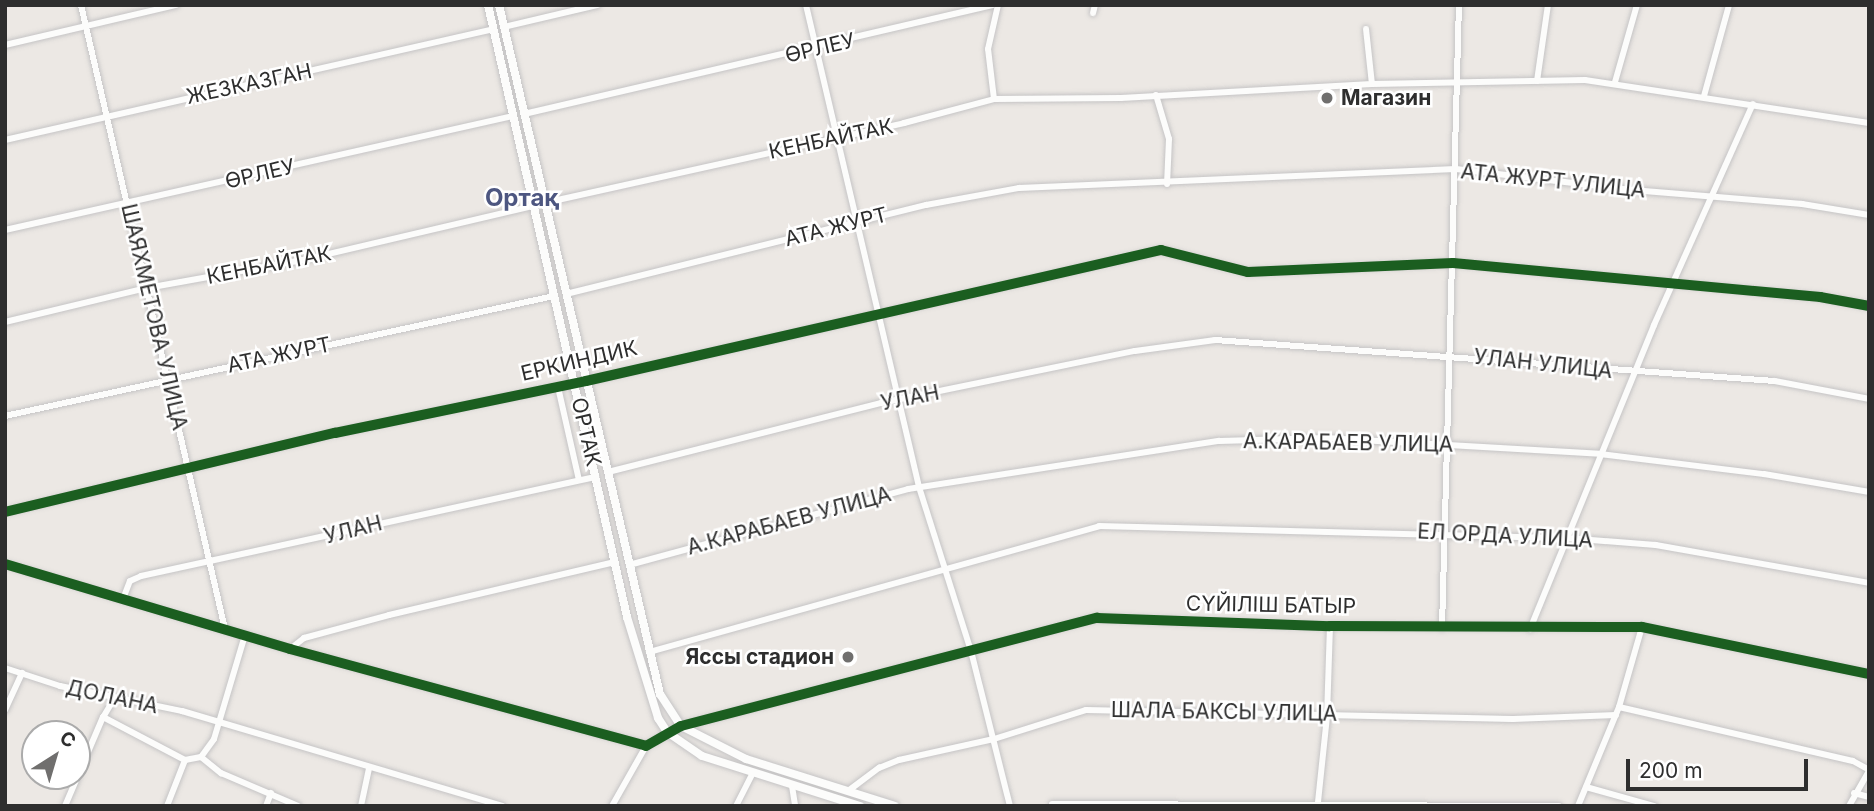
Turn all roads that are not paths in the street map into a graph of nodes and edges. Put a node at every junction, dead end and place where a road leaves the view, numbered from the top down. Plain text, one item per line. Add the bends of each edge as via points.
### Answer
1 (81, 5) edge
2 (176, 5) edge
3 (488, 5) edge
4 (499, 5) edge
5 (597, 5) edge
6 (806, 5) edge
7 (995, 5) edge
8 (1459, 5) edge
9 (1548, 5) edge
10 (1637, 5) edge
11 (1729, 5) edge
12 (504, 27) junction
13 (85, 28) junction
14 (494, 29) junction
15 (1366, 29) dead end
16 (5, 45) edge
17 (814, 48) junction
18 (1537, 80) junction
19 (1458, 82) junction
20 (1615, 82) junction
21 (1372, 84) junction
22 (1156, 95) junction
23 (1704, 96) junction
24 (994, 99) junction
25 (1753, 104) junction
26 (524, 114) junction
27 (108, 115) junction
28 (513, 116) junction
29 (1869, 123) edge
30 (837, 138) junction
31 (5, 140) edge
32 (1457, 169) junction
33 (1167, 184) junction
34 (1110, 187) joint
35 (1712, 197) junction
36 (129, 202) junction
37 (544, 203) junction
38 (533, 206) junction
39 (1869, 215) edge
40 (855, 222) junction
41 (5, 230) edge
42 (1453, 263) junction
43 (1673, 282) junction
44 (147, 288) junction
45 (566, 294) junction
46 (554, 296) junction
47 (1869, 306) edge
48 (876, 314) junction
49 (5, 322) edge
50 (1215, 340) joint
51 (1449, 355) junction
52 (1633, 373) junction
53 (167, 380) junction
54 (586, 381) junction
55 (575, 383) junction
56 (558, 387) junction
57 (1869, 399) edge
58 (897, 400) junction
59 (5, 416) edge
60 (1446, 443) junction
61 (1600, 454) junction
62 (189, 468) junction
63 (608, 472) junction
64 (596, 477) junction
65 (579, 480) junction
66 (919, 487) junction
67 (1869, 492) edge
68 (5, 512) edge
69 (1444, 532) junction
70 (1566, 538) junction
71 (210, 561) junction
72 (615, 562) junction
73 (5, 564) edge
74 (629, 565) junction
75 (947, 566) junction
76 (1869, 583) edge
77 (123, 599) junction
78 (1330, 626) junction
79 (1642, 627) junction
80 (1443, 628) junction
81 (225, 629) junction
82 (1530, 629) junction
83 (244, 635) junction
84 (290, 649) junction
85 (971, 651) junction
86 (649, 652) junction
87 (5, 667) edge
88 (22, 673) junction
89 (1869, 674) edge
90 (114, 699) junction
91 (1619, 707) junction
92 (5, 710) edge
93 (1616, 715) junction
94 (1328, 716) junction
95 (103, 717) junction
96 (219, 723) junction
97 (681, 726) junction
98 (667, 732) junction
99 (994, 739) junction
100 (646, 746) junction
101 (201, 757) junction
102 (185, 760) junction
103 (369, 768) junction
104 (1869, 771) edge
105 (752, 774) junction
106 (792, 786) junction
107 (1586, 787) junction
108 (848, 791) junction
109 (271, 793) junction
110 (1854, 793) junction
111 (1869, 797) edge
112 (1318, 802) junction
113 (1052, 804) dead end
114 (1363, 805) edge
115 (65, 806) edge
116 (167, 806) edge
117 (266, 806) edge
118 (298, 806) edge
119 (361, 806) edge
120 (502, 806) edge
121 (612, 806) edge
122 (736, 806) edge
123 (795, 806) edge
124 (860, 806) edge
125 (895, 806) edge
126 (1010, 806) edge
127 (1559, 806) edge
128 (1578, 806) edge
129 (1654, 806) edge
130 (1849, 806) edge

1 - 13 street, ШАЯХМЕТОВА УЛИЦА
2 - 13 street
3 - 14 street, ОРТАК
4 - 12 street, ОРТАК
5 - 12 street
6 - 17 street
7 - 17 street, ӨРЛЕУ
7 - 24 street via 988,50
8 - 19 street
9 - 18 street
10 - 20 street
11 - 23 street
12 - 26 street, ОРТАК
13 - 16 street
13 - 27 street, ШАЯХМЕТОВА УЛИЦА
14 - 27 street, ЖЕЗКАЗГАН
14 - 28 street, ОРТАК
15 - 21 street
17 - 26 street, ӨРЛЕУ
17 - 30 street
18 - 19 street, КЕНБАЙТАК
18 - 20 street, КЕНБАЙТАК
19 - 21 street, КЕНБАЙТАК
19 - 32 street
20 - 23 street, КЕНБАЙТАК
21 - 22 street, КЕНБАЙТАК
22 - 24 street, КЕНБАЙТАК
22 - 33 street via 1169,139
23 - 25 street, КЕНБАЙТАК
24 - 30 street, КЕНБАЙТАК
25 - 29 street, КЕНБАЙТАК
25 - 35 street
26 - 37 street, ОРТАК
27 - 31 street, ЖЕЗКАЗГАН
27 - 36 street, ШАЯХМЕТОВА УЛИЦА
28 - 36 street, ӨРЛЕУ
28 - 38 street, ОРТАК
30 - 37 street, КЕНБАЙТАК
30 - 40 street
32 - 33 street, АТА ЖУРТ УЛИЦА
32 - 35 street, АТА ЖУРТ УЛИЦА
32 - 42 street
33 - 34 street, АТА ЖУРТ УЛИЦА
34 - 40 street, АТА ЖУРТ via 1019,188
35 - 39 street, АТА ЖУРТ УЛИЦА
35 - 43 street
36 - 41 street, ӨРЛЕУ
36 - 44 street, ШАЯХМЕТОВА УЛИЦА
37 - 45 street, ОРТАК
38 - 44 street, КЕНБАЙТАК via 303,260
38 - 46 street, ОРТАК
40 - 45 street, АТА ЖУРТ
40 - 48 street
42 - 43 street
42 - 48 street, ЕРКИНДИК via 1248,272 1161,250
42 - 51 street
43 - 47 street
43 - 52 street
44 - 49 street, КЕНБАЙТАК
44 - 53 street, ШАЯХМЕТОВА УЛИЦА
45 - 54 street, ОРТАК
46 - 53 street, АТА ЖУРТ
46 - 55 street, ОРТАК
48 - 54 street, ЕРКИНДИК
48 - 58 street
50 - 51 street, УЛАН УЛИЦА
50 - 58 street, УЛАН via 1135,351
51 - 52 street, УЛАН УЛИЦА
51 - 60 street
52 - 57 street, УЛАН УЛИЦА via 1775,381
52 - 61 street
53 - 59 street, АТА ЖУРТ
53 - 62 street, ШАЯХМЕТОВА УЛИЦА
54 - 55 street, ЕРКИНДИК
54 - 63 street, ОРТАК
55 - 56 street, ЕРКИНДИК
55 - 64 street, ОРТАК
56 - 62 street, ЕРКИНДИК
56 - 65 street
58 - 63 street, УЛАН
58 - 66 street
60 - 61 street, А.КАРАБАЕВ УЛИЦА
60 - 66 street, А.КАРАБАЕВ УЛИЦА via 1325,438 1219,441
60 - 69 street
61 - 67 street, А.КАРАБАЕВ УЛИЦА
61 - 70 street
62 - 68 street, ЕРКИНДИК
62 - 71 street, ШАЯХМЕТОВА УЛИЦА
63 - 74 street, ОРТАК
64 - 65 street, УЛАН
64 - 72 street, ОРТАК
65 - 71 street, УЛАН
66 - 74 street, А.КАРАБАЕВ УЛИЦА
66 - 75 street
69 - 70 street, ЕЛ ОРДА УЛИЦА
69 - 75 street, ЕЛ ОРДА УЛИЦА via 1099,526
69 - 80 street
70 - 76 street, ЕЛ ОРДА УЛИЦА via 1656,545
70 - 82 street
71 - 77 street, УЛАН via 141,576 130,581
71 - 81 street, ШАЯХМЕТОВА УЛИЦА
72 - 84 street via 304,638
72 - 98 street, ОРТАК via 649,699
73 - 77 street
74 - 86 street, ОРТАК
75 - 85 street
75 - 86 street, ЕЛ ОРДА УЛИЦА
77 - 81 street
78 - 80 street, СҮЙІЛІШ БАТЫР
78 - 85 street, СҮЙІЛІШ БАТЫР via 1097,618
78 - 94 street
79 - 82 street, СҮЙІЛІШ БАТЫР
79 - 89 street, СҮЙІЛІШ БАТЫР
79 - 91 street
80 - 82 street, СҮЙІЛІШ БАТЫР
81 - 83 street
83 - 84 street
83 - 96 street
84 - 100 street
85 - 97 street, СҮЙІЛІШ БАТЫР
85 - 99 street
86 - 97 street, ОРТАК via 660,694
87 - 88 street, ДОЛАНА
88 - 90 street, ДОЛАНА
88 - 92 street
90 - 95 street
90 - 96 street, ДОЛАНА
91 - 93 street
91 - 104 street via 1853,761
93 - 94 street, ШАЛА БАКСЫ УЛИЦА via 1513,719
93 - 107 street
94 - 99 street, ШАЛА БАКСЫ УЛИЦА via 1086,710
94 - 112 street
95 - 102 street
95 - 115 street
96 - 101 street via 212,745
96 - 103 street, ДОЛАНА
97 - 98 street, СҮЙІЛІШ БАТЫР
97 - 108 street via 746,759
98 - 100 street, СҮЙІЛІШ БАТЫР
98 - 105 street via 702,756
99 - 108 street, ШАЛА БАКСЫ УЛИЦА via 889,764
99 - 126 street
100 - 121 street
101 - 102 street
101 - 109 street via 221,773
102 - 116 street
103 - 119 street
103 - 120 street, ДОЛАНА
104 - 110 street
105 - 106 street
105 - 122 street
106 - 123 street
106 - 124 street
107 - 128 street
107 - 129 street
108 - 125 street
109 - 117 street
109 - 118 street
110 - 111 street
110 - 130 street
112 - 113 street
112 - 114 street
114 - 127 street

